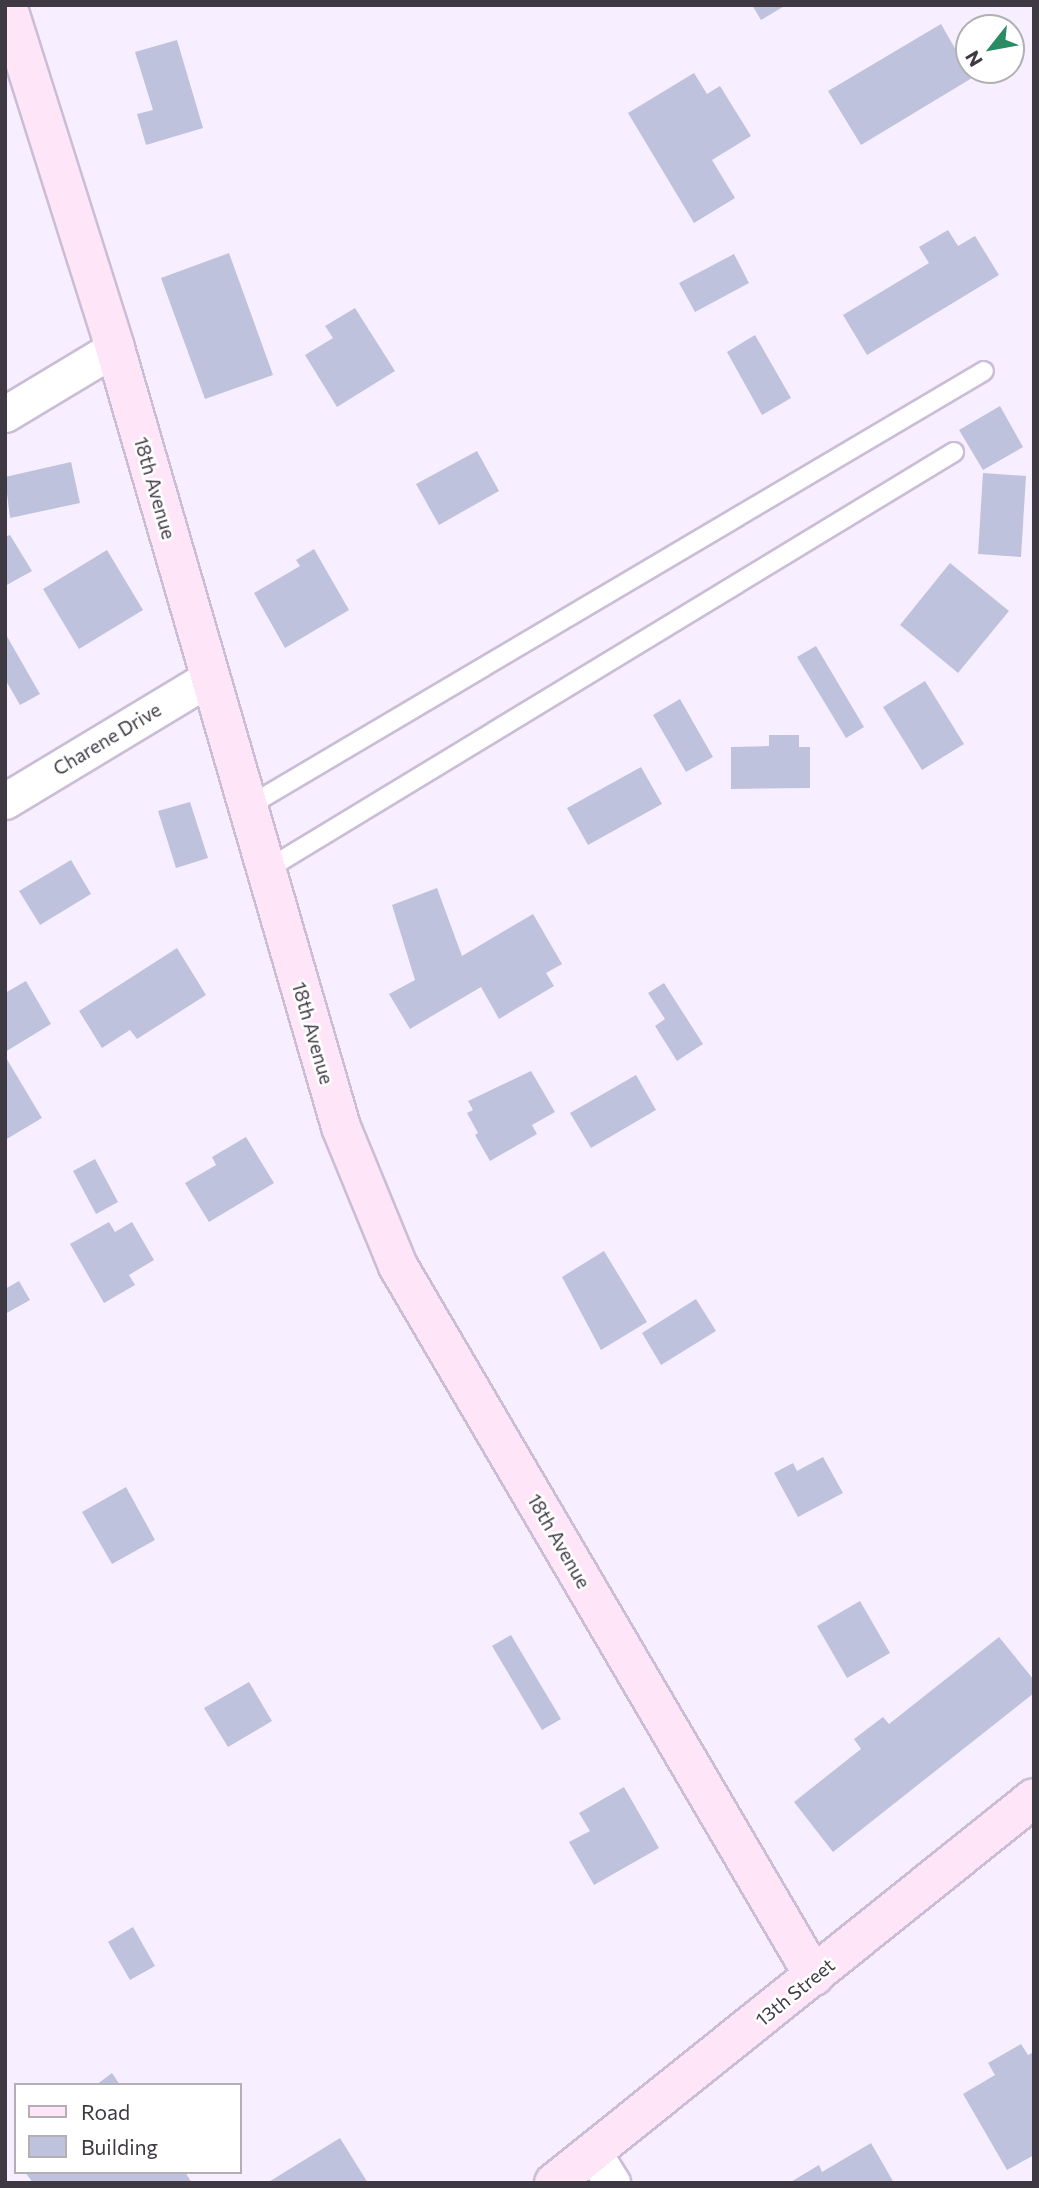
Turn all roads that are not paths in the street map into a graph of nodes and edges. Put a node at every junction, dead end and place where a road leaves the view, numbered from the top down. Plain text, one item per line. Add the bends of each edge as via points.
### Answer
1 (7, 5) edge
2 (116, 348) junction
3 (984, 371) dead end
4 (5, 414) edge
5 (954, 452) dead end
6 (209, 678) junction
7 (5, 801) edge
8 (247, 807) junction
9 (266, 870) junction
10 (1034, 1798) edge
11 (814, 1976) junction
12 (602, 2167) edge
13 (554, 2183) edge

1 - 2 street, 18th Avenue
2 - 4 street
2 - 6 street, 18th Avenue
3 - 8 lane
5 - 9 lane
6 - 7 street, Charene Drive
6 - 8 street, 18th Avenue
8 - 9 street, 18th Avenue
9 - 11 street, 18th Avenue via 341,1127 398,1266
10 - 11 street, 13th Street
11 - 12 street, 13th Street
12 - 13 street, 13th Street

